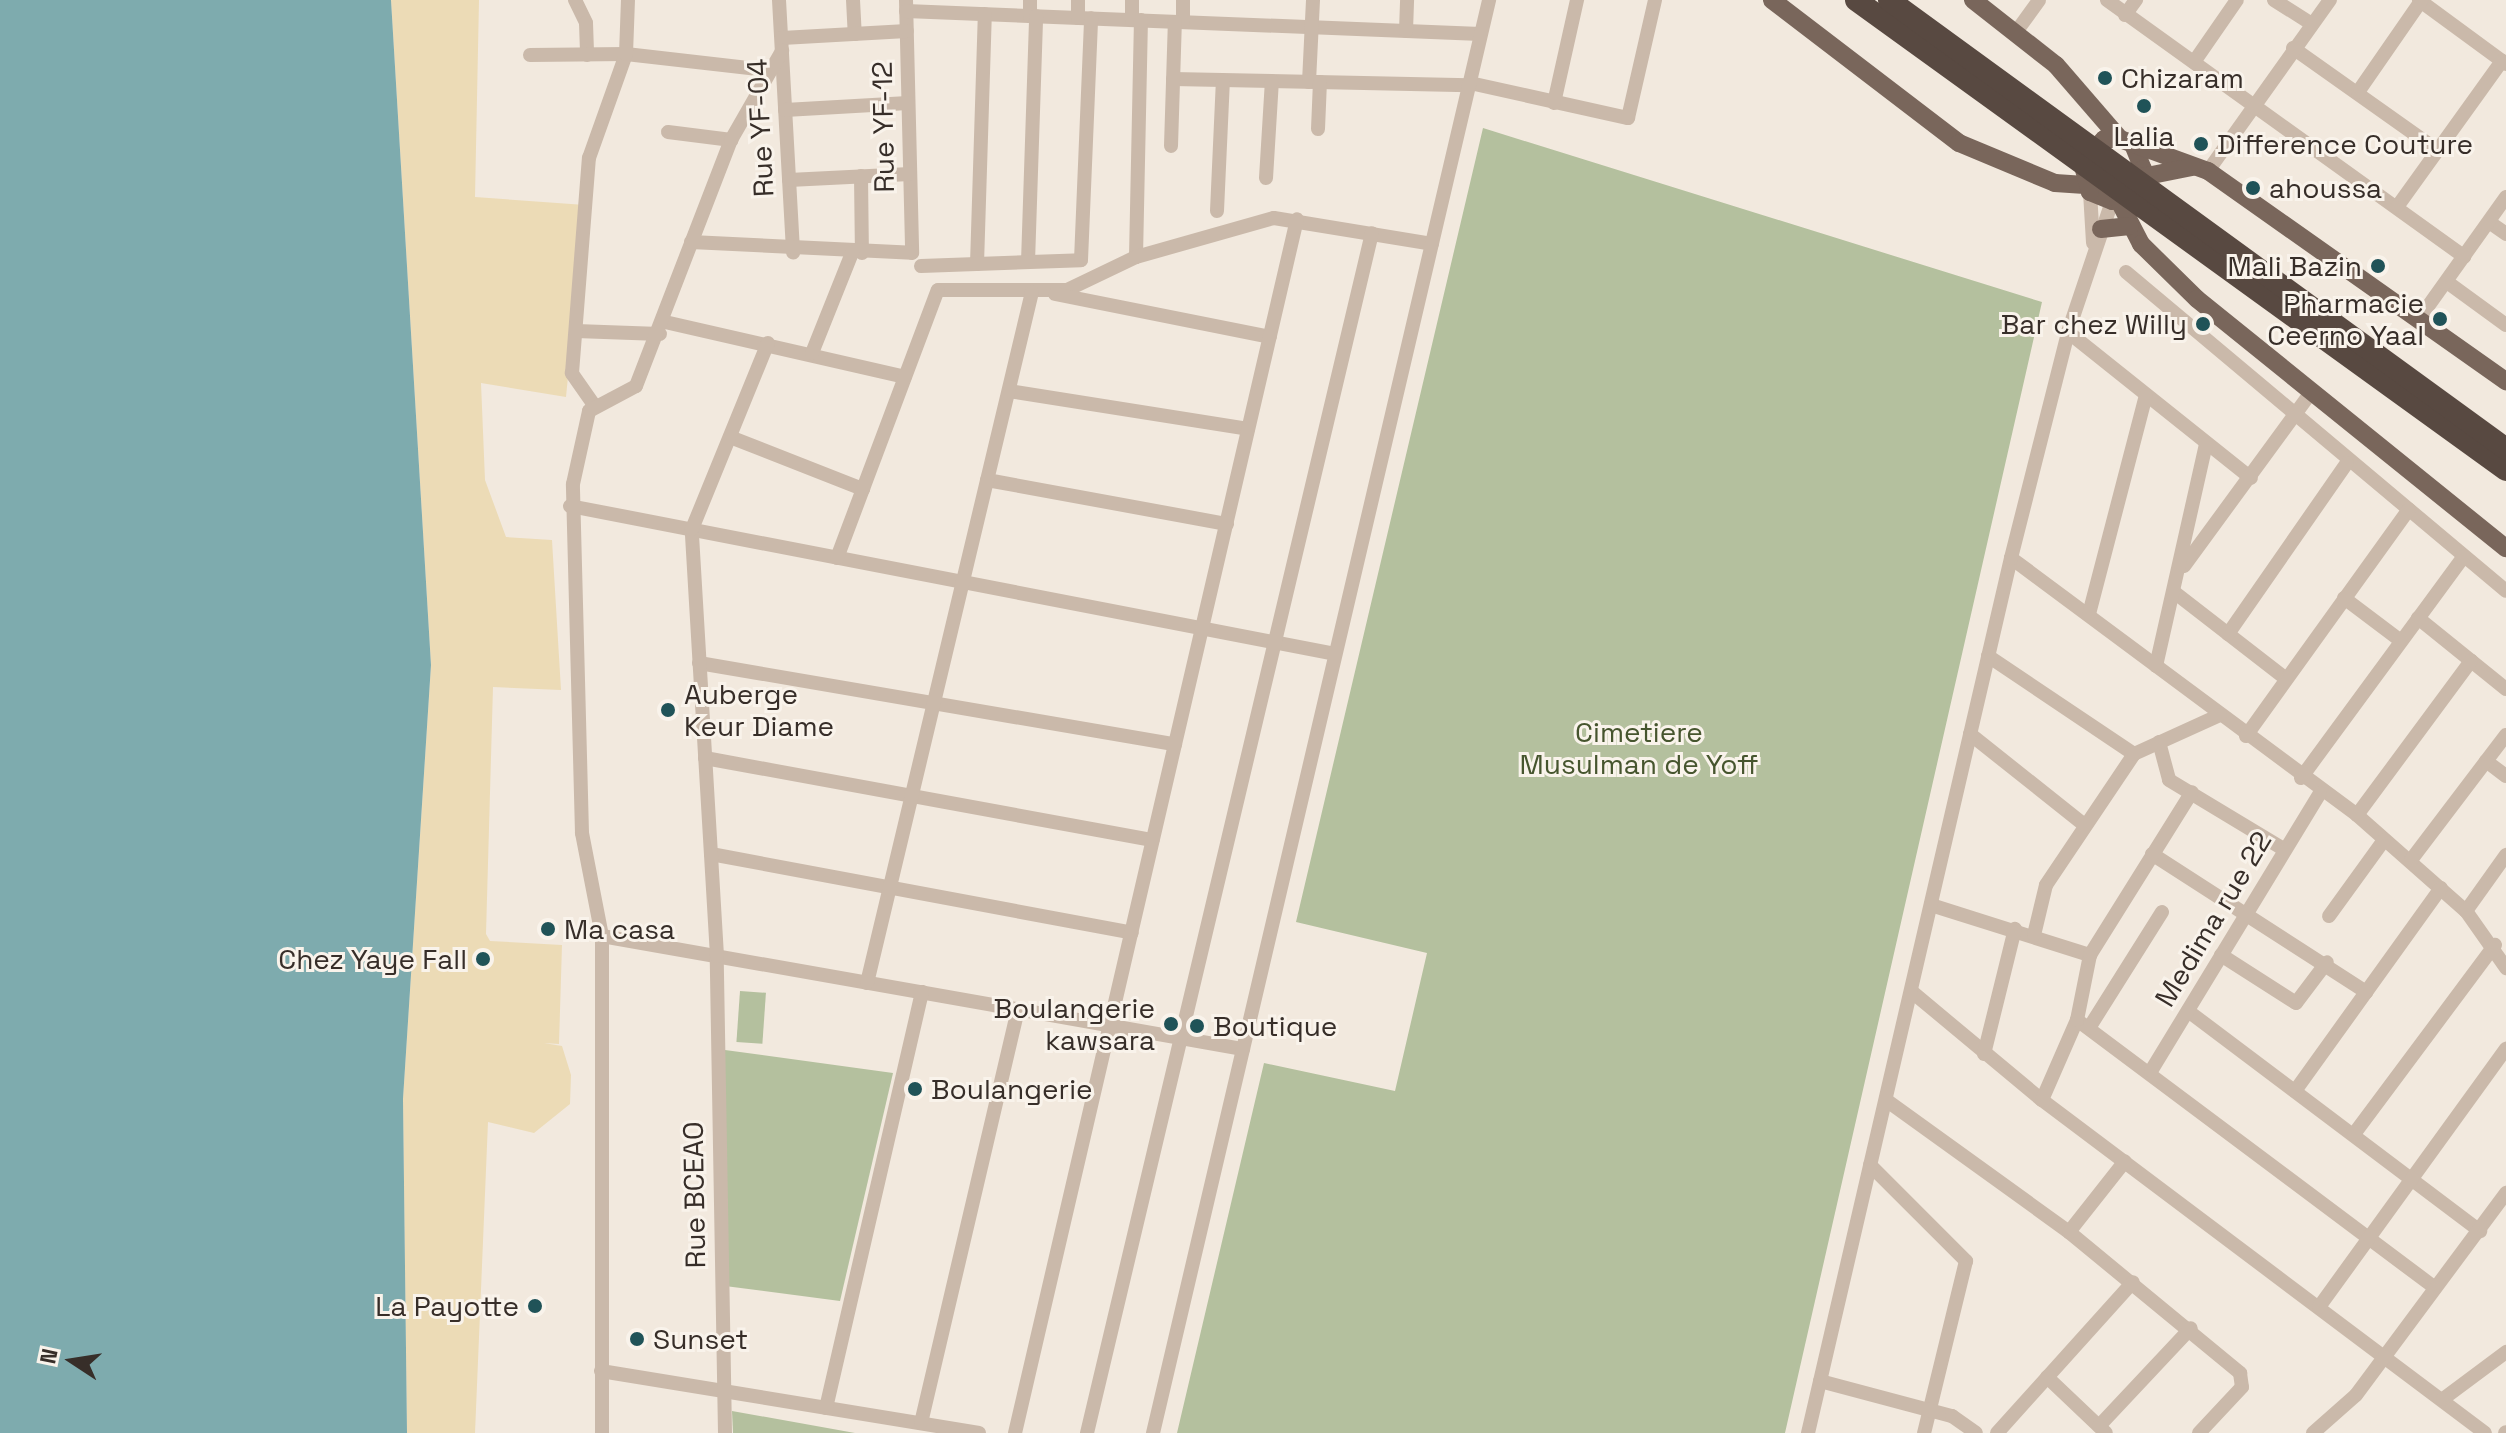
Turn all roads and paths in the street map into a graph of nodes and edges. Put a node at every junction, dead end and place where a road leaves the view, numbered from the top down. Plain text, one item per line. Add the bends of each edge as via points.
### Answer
1 (575, 0) edge
2 (628, 0) edge
3 (779, 0) edge
4 (853, 0) edge
5 (1030, 0) edge
6 (1078, 0) edge
7 (1132, 0) edge
8 (1183, 0) edge
9 (1313, 0) edge
10 (1407, 0) edge
11 (1489, 0) edge
12 (1577, 0) edge
13 (1655, 0) edge
14 (1772, 0) edge
15 (1856, 0) edge
16 (1889, 0) edge
17 (1973, 0) edge
18 (2039, 0) edge
19 (2107, 0) edge
20 (2136, 0) edge
21 (2237, 0) edge
22 (2274, 0) edge
23 (2330, 0) edge
24 (2420, 1) edge
25 (906, 6) edge
26 (978, 9) edge
27 (2125, 15) junction
28 (1033, 16) junction
29 (1084, 18) junction
30 (1136, 20) junction
31 (1179, 22) junction
32 (2312, 24) junction
33 (1311, 27) junction
34 (907, 31) junction
35 (1406, 31) junction
36 (2016, 32) junction
37 (855, 34) junction
38 (1481, 34) junction
39 (782, 44) junction
40 (2293, 48) junction
41 (626, 54) junction
42 (530, 55) dead end
43 (587, 55) junction
44 (2194, 62) junction
45 (2504, 62) edge
46 (766, 70) junction
47 (1173, 79) junction
48 (1223, 80) junction
49 (1272, 81) junction
50 (1314, 82) junction
51 (1469, 84) junction
52 (2358, 92) junction
53 (2083, 95) junction
54 (2254, 102) junction
55 (908, 103) junction
56 (1554, 103) junction
57 (785, 110) junction
58 (1318, 129) dead end
59 (668, 132) dead end
60 (731, 140) junction
61 (2096, 142) junction
62 (2127, 143) junction
63 (1171, 146) dead end
64 (2437, 150) junction
65 (2202, 169) junction
66 (910, 174) junction
67 (861, 176) junction
68 (1266, 178) dead end
69 (789, 180) junction
70 (2086, 182) junction
71 (2127, 192) junction
72 (2506, 197) edge
73 (2397, 207) junction
74 (1217, 211) dead end
75 (1297, 219) junction
76 (2489, 222) junction
77 (2130, 226) junction
78 (1372, 233) junction
79 (2506, 234) edge
80 (2097, 236) junction
81 (691, 242) junction
82 (1432, 244) junction
83 (2141, 244) junction
84 (793, 253) junction
85 (857, 253) junction
86 (912, 253) junction
87 (1136, 257) junction
88 (2464, 257) junction
89 (1028, 262) junction
90 (977, 264) junction
91 (921, 266) junction
92 (2126, 272) dead end
93 (2447, 282) junction
94 (938, 290) junction
95 (1037, 292) junction
96 (2419, 319) junction
97 (2506, 325) edge
98 (662, 328) junction
99 (576, 331) junction
100 (2068, 332) junction
101 (1270, 337) junction
102 (768, 343) junction
103 (812, 353) junction
104 (905, 377) junction
105 (2506, 381) edge
106 (1009, 391) junction
107 (2312, 391) junction
108 (2146, 395) junction
109 (594, 405) junction
110 (2295, 414) junction
111 (1248, 429) junction
112 (730, 437) junction
113 (2206, 444) junction
114 (2506, 449) edge
115 (2347, 463) junction
116 (2506, 470) edge
117 (2251, 478) junction
118 (987, 480) junction
119 (863, 489) junction
120 (570, 506) junction
121 (2409, 509) junction
122 (1227, 524) junction
123 (692, 529) junction
124 (2506, 548) edge
125 (2464, 556) junction
126 (837, 558) junction
127 (2011, 558) junction
128 (2179, 573) junction
129 (963, 582) junction
130 (2506, 591) edge
131 (2174, 592) junction
132 (2344, 598) junction
133 (2089, 614) junction
134 (2418, 618) junction
135 (1202, 629) junction
136 (2228, 634) junction
137 (2401, 641) junction
138 (1275, 643) junction
139 (1335, 654) junction
140 (1988, 656) junction
141 (2471, 661) junction
142 (699, 663) junction
143 (2156, 666) junction
144 (2286, 679) junction
145 (2506, 689) edge
146 (934, 703) junction
147 (2220, 715) junction
148 (1970, 734) junction
149 (2506, 735) edge
150 (2246, 736) junction
151 (2159, 742) junction
152 (1175, 744) junction
153 (2134, 754) junction
154 (705, 758) junction
155 (2486, 761) junction
156 (2506, 776) edge
157 (2301, 778) junction
158 (2192, 792) junction
159 (2320, 793) junction
160 (912, 796) junction
161 (2357, 815) junction
162 (2082, 823) junction
163 (1153, 840) junction
164 (2384, 840) junction
165 (2285, 850) junction
166 (711, 854) junction
167 (2152, 854) junction
168 (2506, 855) edge
169 (2411, 860) junction
170 (890, 888) junction
171 (2441, 888) junction
172 (1931, 905) junction
173 (2247, 911) junction
174 (2466, 911) junction
175 (2162, 912) dead end
176 (2329, 916) dead end
177 (2015, 929) junction
178 (1132, 933) junction
179 (2034, 935) junction
180 (602, 936) junction
181 (2495, 945) junction
182 (2090, 955) junction
183 (2221, 955) junction
184 (717, 956) junction
185 (2327, 962) junction
186 (2506, 968) edge
187 (867, 983) junction
188 (1911, 991) junction
189 (922, 992) junction
190 (2366, 992) junction
191 (1018, 1009) junction
192 (2188, 1011) junction
193 (2083, 1024) junction
194 (1110, 1026) junction
195 (1181, 1038) junction
196 (1243, 1049) junction
197 (2506, 1049) edge
198 (1984, 1054) junction
199 (2151, 1071) junction
200 (2295, 1091) junction
201 (1886, 1100) junction
202 (2042, 1100) junction
203 (2354, 1134) junction
204 (2125, 1161) junction
205 (1870, 1165) junction
206 (2410, 1179) junction
207 (2505, 1197) edge
208 (2480, 1231) junction
209 (2069, 1232) junction
210 (2368, 1239) junction
211 (2133, 1282) junction
212 (2435, 1288) junction
213 (2319, 1307) junction
214 (2191, 1328) junction
215 (2506, 1352) edge
216 (2388, 1354) junction
217 (601, 1371) junction
218 (2047, 1377) junction
219 (1820, 1381) junction
220 (722, 1391) junction
221 (2443, 1399) junction
222 (826, 1408) junction
223 (1927, 1408) junction
224 (921, 1423) junction
225 (2103, 1429) edge
226 (2475, 1430) edge
227 (602, 1433) edge
228 (725, 1433) edge
229 (979, 1433) edge
230 (1015, 1433) edge
231 (1087, 1433) edge
232 (1153, 1433) edge
233 (1808, 1433) edge
234 (1924, 1433) edge
235 (1976, 1433) edge
236 (1997, 1433) edge
237 (2199, 1433) edge
238 (2313, 1433) edge

1 - 43 street via 586,23
2 - 41 street
3 - 39 street, Rue YF-04
4 - 37 street
5 - 28 street
6 - 29 street
7 - 30 street
8 - 31 street
9 - 33 street
10 - 35 street
11 - 38 street
12 - 56 street
13 - 56 street via 1628,118
14 - 70 main road via 1959,143 2038,173
15 - 116 highway, bridge
16 - 114 highway, bridge
17 - 36 main road
18 - 36 street
19 - 27 street
20 - 27 street
21 - 44 street
22 - 32 street
23 - 32 street
24 - 45 street
24 - 52 street
25 - 26 street
25 - 34 street, Rue YF-12
26 - 28 street
26 - 90 street
27 - 44 street
28 - 29 street
28 - 89 street
29 - 30 street
29 - 89 street via 1081,260
30 - 31 street
30 - 87 street
31 - 33 street
31 - 47 street
32 - 40 street
33 - 35 street
33 - 50 street
34 - 37 street
34 - 55 street, Rue YF-12
35 - 38 street
36 - 53 main road
37 - 39 street
38 - 51 street
39 - 46 street
39 - 57 street, Rue YF-04
40 - 52 street
40 - 54 street
41 - 43 street
41 - 46 street
41 - 99 street via 589,158
42 - 43 street
44 - 54 street
45 - 64 street
46 - 60 street
47 - 48 street
47 - 63 street
48 - 49 street
48 - 74 street
49 - 50 street
49 - 68 street
50 - 51 street
50 - 58 street
51 - 56 street
51 - 82 street
52 - 64 street
53 - 61 main road
53 - 62 main road
54 - 65 street
54 - 73 street
55 - 57 street
55 - 66 street, Rue YF-12
57 - 69 street, Rue YF-04
59 - 60 street
60 - 81 street
61 - 62 main road
61 - 70 main road
62 - 65 main road
62 - 71 main road
64 - 73 street
65 - 71 main road
65 - 96 main road
66 - 67 street
66 - 86 street, Rue YF-12
67 - 69 street
67 - 85 street
69 - 84 street, Rue YF-04
70 - 71 main road
70 - 80 street
71 - 77 main road
71 - 80 street
71 - 83 main road
72 - 76 street
73 - 88 street
75 - 78 street
75 - 87 street via 1274,218
75 - 101 street
76 - 79 street
76 - 88 street
77 - 80 main road
77 - 83 main road
78 - 82 street
78 - 138 street
80 - 100 street
81 - 84 street
81 - 98 street
82 - 139 street
83 - 107 main road
84 - 85 street
85 - 86 street
85 - 103 street
86 - 91 street
87 - 95 street via 1067,290
88 - 93 street
89 - 90 street
90 - 91 street
91 - 94 street
92 - 110 street
93 - 96 street
93 - 97 street
94 - 95 street
94 - 104 street
95 - 101 street
95 - 106 street
96 - 105 main road
98 - 99 street
98 - 102 street
98 - 109 street via 636,386
99 - 109 street via 573,382
100 - 108 street
100 - 127 street
101 - 111 street
102 - 103 street
102 - 112 street
103 - 104 street
104 - 119 street
106 - 111 street
106 - 118 street
107 - 110 street
107 - 124 main road
108 - 113 street
108 - 133 street
109 - 120 street
110 - 115 street
110 - 117 street
111 - 122 street
112 - 119 street
112 - 123 street
113 - 117 street
113 - 128 street
115 - 121 street
115 - 136 street
117 - 128 street
118 - 122 street
118 - 129 street
119 - 126 street
120 - 123 street
120 - 180 street via 582,833
121 - 125 street
121 - 132 street
122 - 135 street
123 - 126 street
123 - 142 street, Rue BCEAO
125 - 130 street
125 - 134 street
126 - 129 street
127 - 133 street
127 - 140 street
128 - 131 street
129 - 135 street
129 - 146 street
131 - 136 street
131 - 143 street
132 - 137 street
132 - 144 street
133 - 143 street
134 - 137 street
134 - 141 street
135 - 138 street
135 - 152 street
136 - 144 street
137 - 157 street
138 - 139 street
138 - 195 street
139 - 196 street
140 - 148 street
140 - 153 street
141 - 145 street
141 - 161 street
142 - 146 street
142 - 154 street, Rue BCEAO
143 - 147 street
144 - 150 street
146 - 152 street
146 - 160 street
147 - 150 street
147 - 151 street
148 - 162 street
148 - 172 street
149 - 155 street
150 - 157 street
151 - 153 street
151 - 158 street via 2169,780
152 - 163 street
153 - 162 street
154 - 160 street
154 - 166 street, Rue BCEAO
155 - 156 street
155 - 169 street
157 - 159 street
158 - 165 street
158 - 167 street
159 - 161 street
159 - 165 street, Medima rue 22
160 - 163 street
160 - 170 street
161 - 164 street
162 - 179 street via 2046,885
163 - 178 street
164 - 169 street
164 - 176 street
165 - 173 street, Medima rue 22
166 - 170 street
166 - 184 street, Rue BCEAO
167 - 173 street
167 - 182 street
168 - 174 street
169 - 171 street
170 - 178 street
170 - 187 street
171 - 174 street
171 - 190 street
172 - 177 street
172 - 188 street
173 - 183 street, Medima rue 22
173 - 185 street
174 - 181 street
175 - 193 street
177 - 179 street
177 - 198 street
178 - 194 street
179 - 182 street
180 - 184 street
180 - 217 street
181 - 186 street
181 - 203 street
182 - 193 street
183 - 185 street via 2292,1002
183 - 192 street, Medima rue 22
184 - 187 street
184 - 220 street, Rue BCEAO
185 - 190 street
187 - 189 street
188 - 198 street
188 - 201 street
189 - 191 street
189 - 222 street
190 - 200 street
191 - 194 street
191 - 224 street
192 - 199 street, Medima rue 22
192 - 200 street
193 - 199 street
193 - 202 street
194 - 195 street
194 - 230 street
195 - 196 street
195 - 231 street
196 - 232 street
197 - 206 street
198 - 202 street
199 - 210 street
200 - 203 street
201 - 205 street
201 - 209 street
202 - 204 street
203 - 206 street
204 - 209 street
204 - 213 street
205 - 219 street
205 - 223 street via 1966,1261
206 - 208 street
206 - 210 street
207 - 208 street
208 - 212 street
209 - 211 street
210 - 212 street
210 - 213 street
211 - 214 street
211 - 218 street
212 - 216 street
213 - 216 street
214 - 225 street
214 - 237 street via 2245,1381
215 - 221 street
216 - 221 street
216 - 238 street
217 - 220 street
217 - 227 street
218 - 225 street
218 - 236 street
219 - 223 street
219 - 233 street
220 - 222 street
220 - 228 street, Rue BCEAO
221 - 226 street
222 - 224 street
223 - 234 street
223 - 235 street
224 - 229 street

